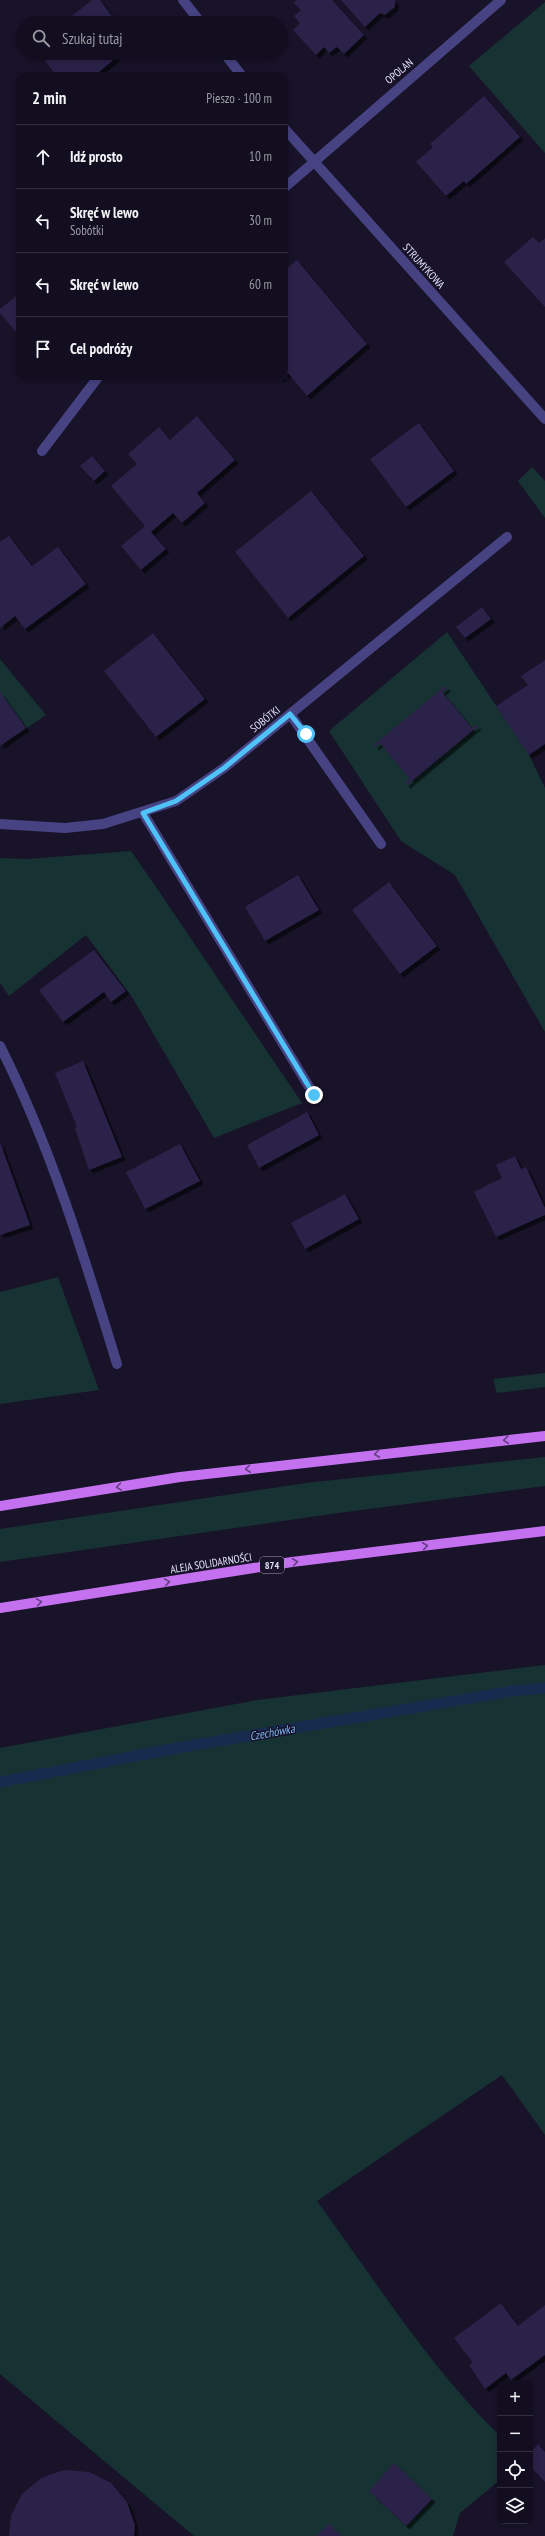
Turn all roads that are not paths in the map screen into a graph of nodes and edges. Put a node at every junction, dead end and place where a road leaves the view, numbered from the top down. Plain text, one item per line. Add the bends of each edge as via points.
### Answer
1 (183, 0) edge
2 (501, 0) edge
3 (196, 16) edge
4 (229, 60) edge
5 (239, 72) edge
6 (288, 133) edge
7 (312, 161) junction
8 (288, 184) edge
9 (96, 380) edge
10 (545, 419) edge
11 (42, 451) dead end
12 (507, 537) dead end
13 (290, 714) junction
14 (143, 813) junction
15 (0, 824) edge
16 (381, 844) dead end
17 (0, 1046) edge
18 (314, 1095) dead end
19 (117, 1364) dead end
20 (545, 1436) edge
21 (0, 1506) edge
22 (545, 1532) edge
23 (0, 1608) edge

1 - 3 street
2 - 7 street, OPOLAN
4 - 5 street
6 - 7 street, STRUMYKOWA
7 - 8 street, OPOLAN
7 - 10 street, STRUMYKOWA
9 - 11 street
12 - 13 street, SOBÓTKI
13 - 14 street, SOBÓTKI via 224,768 182,797
13 - 16 street
14 - 15 street, SOBÓTKI via 103,824 65,828
14 - 18 street
17 - 19 street via 15,1076 76,1231
20 -> 21 main road via 180,1477
23 -> 22 main road, ALEJA SOLIDARNOŚCI / 874 via 292,1562

